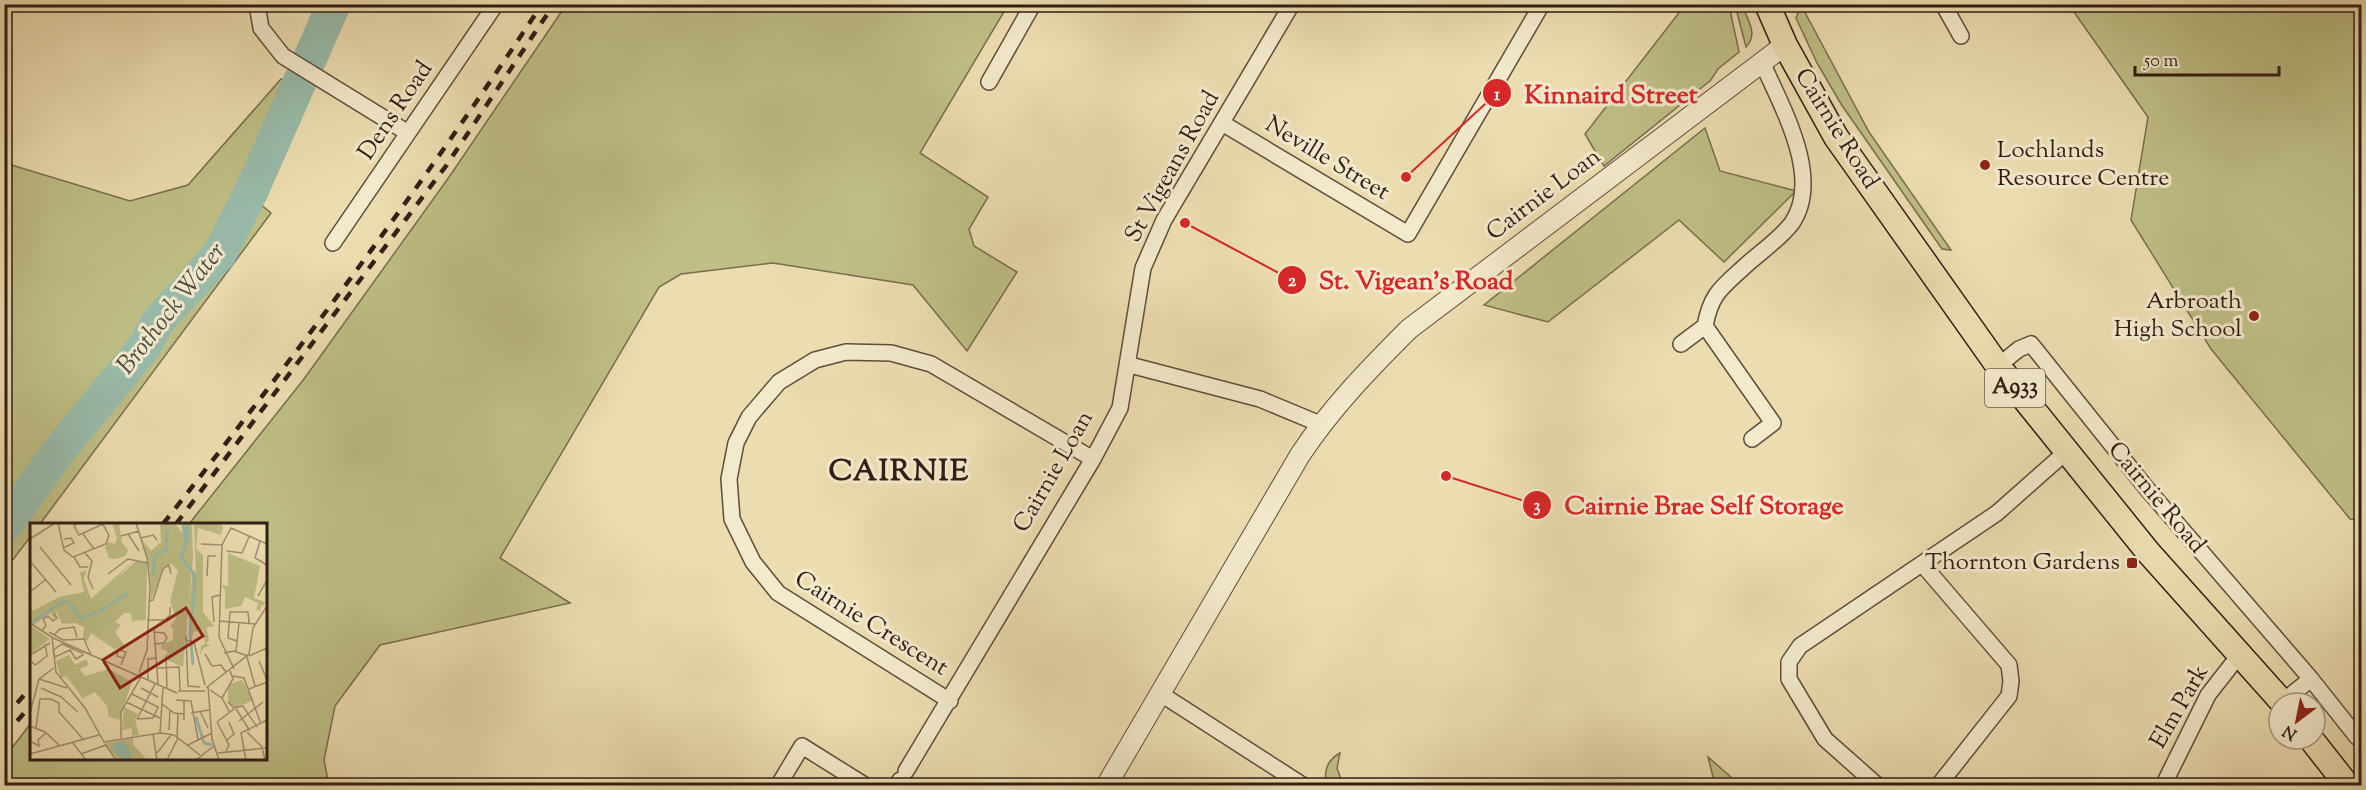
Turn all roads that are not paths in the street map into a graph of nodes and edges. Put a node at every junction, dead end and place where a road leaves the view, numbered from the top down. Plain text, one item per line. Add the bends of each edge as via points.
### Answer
1 (257, 4) edge
2 (496, 4) edge
3 (1033, 4) edge
4 (1292, 4) edge
5 (1542, 4) edge
6 (1767, 4) edge
7 (1943, 4) edge
8 (1961, 36) dead end
9 (1785, 45) junction
10 (1762, 62) junction
11 (988, 82) dead end
12 (1222, 123) junction
13 (408, 133) junction
14 (333, 243) dead end
15 (1705, 326) junction
16 (1681, 344) dead end
17 (1130, 365) junction
18 (1998, 366) junction
19 (1320, 424) junction
20 (1752, 439) dead end
21 (2066, 452) junction
22 (1093, 459) junction
23 (1923, 565) junction
24 (2240, 654) junction
25 (2311, 679) junction
26 (2272, 691) edge
27 (2296, 691) edge
28 (1161, 694) junction
29 (950, 701) junction
30 (2357, 737) dead end
31 (2320, 751) edge
32 (901, 779) edge
33 (778, 786) edge
34 (866, 786) edge
35 (1106, 786) edge
36 (1304, 786) edge
37 (1878, 786) edge
38 (1938, 786) edge
39 (2163, 786) edge
40 (2348, 786) edge

1 - 13 street via 261,28 283,56
2 - 13 street, Dens Road
3 - 11 street
4 - 12 street, St Vigeans Road
5 - 12 street, Neville Street via 1408,234
6 - 9 main road, Cairnie Road / A933
7 - 8 street
9 - 10 street, Cairnie Loan
9 - 18 main road, Cairnie Road / A933 via 1836,137
10 - 15 street via 1800,150 1803,195 1791,223 1709,303
10 - 19 street, Cairnie Loan via 1409,329
12 - 17 street, St Vigeans Road via 1164,220 1143,268
13 - 14 street, Dens Road
15 - 16 street
15 - 20 street via 1773,423
17 - 19 street via 1260,399
17 - 22 street, Cairnie Loan via 1120,408
18 - 21 main road, Cairnie Road / A933
18 - 25 street, Cairnie Road via 2031,344 2148,490
19 - 28 street, Cairnie Loan
21 - 23 street via 1997,513
21 - 24 main road, Cairnie Road / A933 via 2148,552
22 - 29 street, Cairnie Loan
22 - 29 street, Cairnie Crescent via 931,364 891,353 846,352 815,360 779,382 749,417 736,443 729,479 732,519 753,562 778,593
23 - 37 street via 1800,646 1789,662 1790,678 1825,739
23 - 38 street via 2009,665 2012,681 2009,696
24 - 26 main road, Cairnie Road / A933
24 - 39 street, Elm Park via 2208,695
25 - 27 street, Cairnie Road
25 - 30 street, Cairnie Road
28 - 35 street, Cairnie Loan
28 - 36 street
29 - 32 street, Cairnie Loan
31 - 40 main road
33 - 34 street via 802,746

